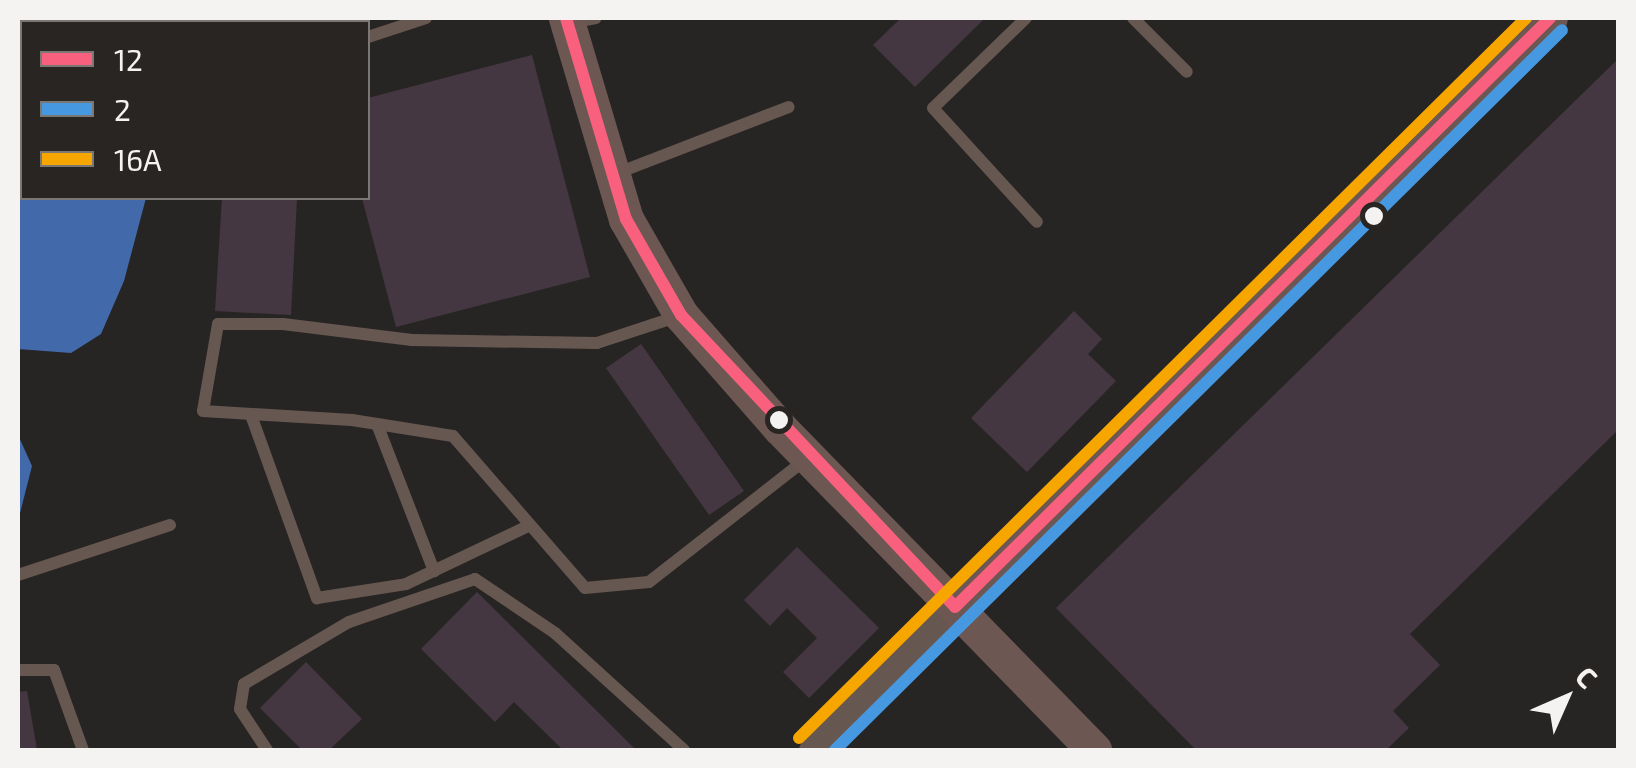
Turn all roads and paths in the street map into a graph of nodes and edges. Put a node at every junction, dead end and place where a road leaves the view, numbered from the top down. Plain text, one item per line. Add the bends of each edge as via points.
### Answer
1 (426, 18) edge
2 (1026, 18) edge
3 (1133, 18) edge
4 (1550, 18) edge
5 (576, 20) edge
6 (370, 37) edge
7 (1188, 72) dead end
8 (790, 106) dead end
9 (613, 175) junction
10 (1037, 222) dead end
11 (682, 316) junction
12 (252, 415) junction
13 (377, 424) junction
14 (808, 457) junction
15 (170, 524) dead end
16 (530, 525) junction
17 (434, 571) junction
18 (18, 575) edge
19 (955, 607) junction
20 (18, 670) edge
21 (83, 750) edge
22 (267, 750) edge
23 (684, 750) edge
24 (811, 750) edge
25 (1094, 750) edge

1 - 6 lane
2 - 10 lane via 934,108
3 - 7 lane
4 - 19 street
5 - 9 street
8 - 9 lane
9 - 11 street via 626,218
11 - 12 lane via 597,343 412,340 283,324 218,324 203,411
11 - 14 street
12 - 13 lane
12 - 17 lane via 317,598 406,584
13 - 16 lane via 453,436
13 - 17 lane
14 - 16 lane via 648,582 585,588
14 - 19 street
15 - 18 lane
16 - 17 lane
19 - 24 street
19 - 25 street
20 - 21 lane via 54,670
22 - 23 lane via 240,709 244,684 349,622 475,578 555,633

